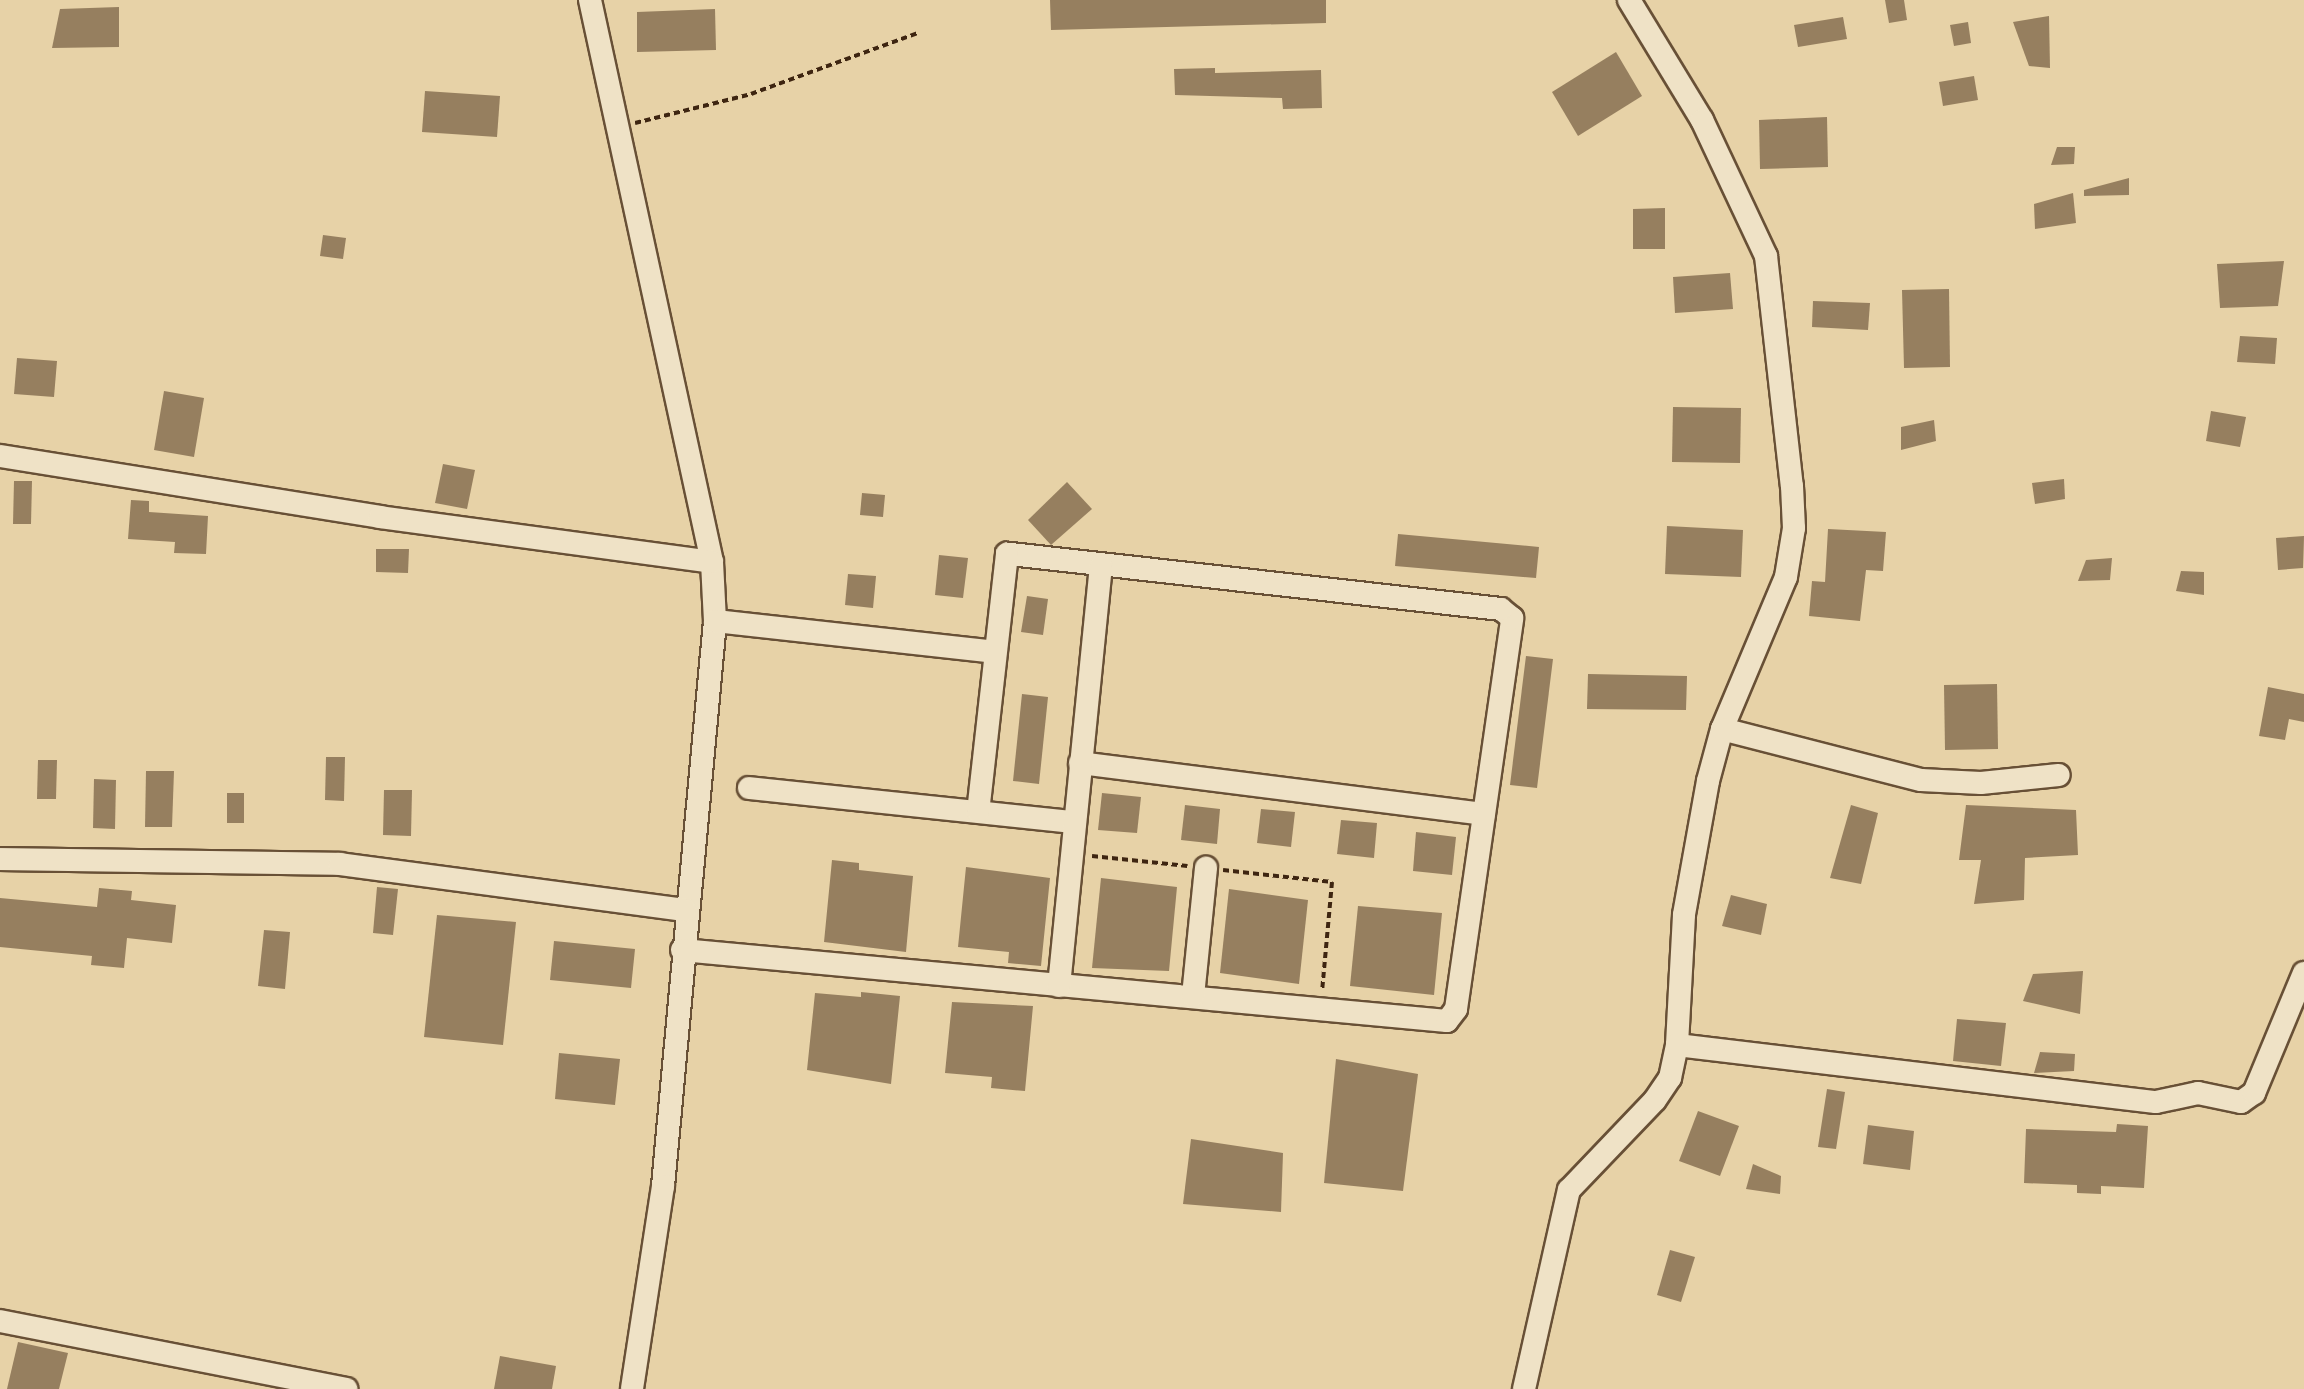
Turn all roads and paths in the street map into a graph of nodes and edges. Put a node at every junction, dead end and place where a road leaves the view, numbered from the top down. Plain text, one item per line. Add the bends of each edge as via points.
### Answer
1 (590, 0) edge
2 (1629, 0) edge
3 (918, 33) dead end
4 (616, 127) junction
5 (0, 456) edge
6 (712, 562) junction
7 (1101, 566) junction
8 (715, 621) junction
9 (994, 652) junction
10 (1722, 729) junction
11 (1080, 763) junction
12 (2059, 775) dead end
13 (749, 788) dead end
14 (978, 811) junction
15 (1484, 814) junction
16 (1074, 822) junction
17 (1073, 854) junction
18 (0, 859) edge
19 (1206, 868) junction
20 (685, 910) junction
21 (682, 950) junction
22 (2304, 973) edge
23 (1059, 986) junction
24 (1193, 996) junction
25 (1320, 1010) junction
26 (1677, 1045) junction
27 (0, 1321) edge
28 (346, 1389) edge
29 (632, 1389) edge
30 (1524, 1389) edge

1 - 4 street
2 - 10 street via 1702,120 1753,224 1775,299 1792,486 1791,555
3 - 4 path via 751,94 683,115
4 - 6 street
5 - 6 street via 380,517
6 - 8 street
7 - 9 street via 1007,554
7 - 11 street
7 - 15 street via 1506,611 1512,624
8 - 9 street
8 - 20 street
9 - 14 street
10 - 12 street via 1921,780 1981,783
10 - 26 street via 1684,915
11 - 15 street
11 - 16 street
13 - 14 street
14 - 16 street
15 - 25 street via 1452,1017 1443,1022
16 - 17 street
17 - 19 path
17 - 23 street
18 - 20 street via 340,864
19 - 24 street
19 - 25 path via 1332,882
20 - 21 street
21 - 23 street
21 - 29 street via 663,1186
22 - 26 street via 2254,1093 2241,1102 2198,1093 2156,1102
23 - 24 street
24 - 25 street
26 - 30 street via 1670,1078 1655,1100 1569,1190
27 - 28 street

